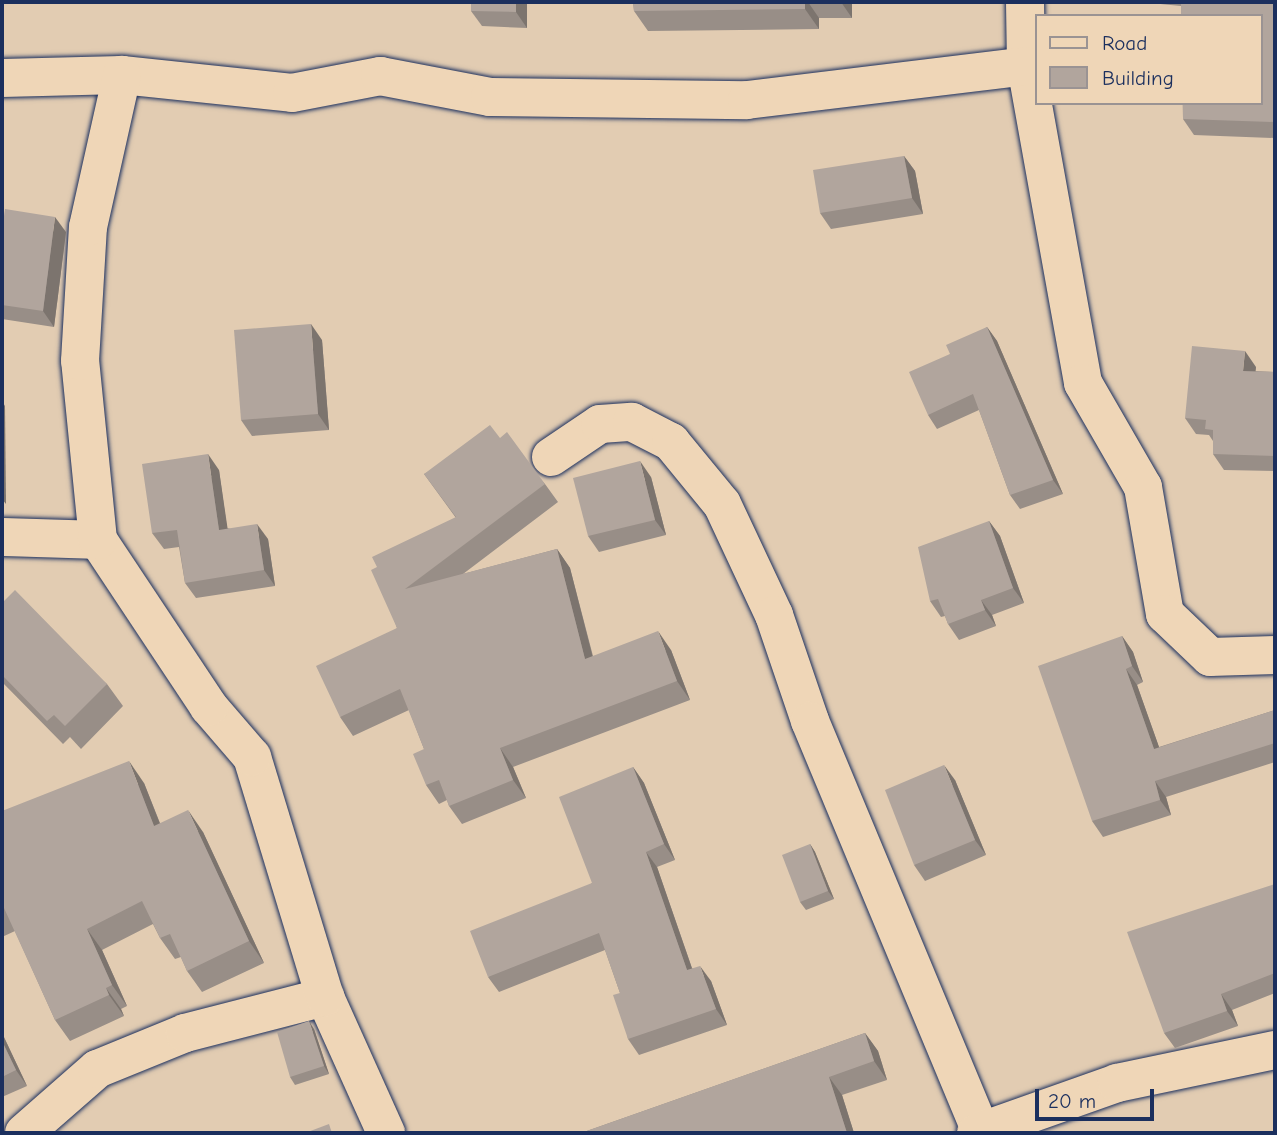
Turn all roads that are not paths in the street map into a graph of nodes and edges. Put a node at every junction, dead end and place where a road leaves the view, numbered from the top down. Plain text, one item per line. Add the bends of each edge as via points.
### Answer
1 (1025, 2) edge
2 (1026, 66) junction
3 (122, 75) junction
4 (2, 78) edge
5 (551, 457) dead end
6 (2, 537) edge
7 (99, 540) junction
8 (1275, 655) edge
9 (325, 997) junction
10 (1275, 1050) edge
11 (978, 1132) edge
12 (23, 1133) edge
13 (386, 1133) edge

1 - 2 street
2 - 3 street via 747,100 490,97 380,76 292,93
2 - 8 street via 1083,383 1143,487 1165,614 1210,657
3 - 4 street
3 - 7 street via 88,227 80,361
5 - 11 street via 600,424 632,422 671,442 722,504 774,615 810,721
6 - 7 street
7 - 9 street via 208,707 252,757
9 - 12 street via 185,1033 97,1069
9 - 13 street
10 - 11 street via 1117,1083

